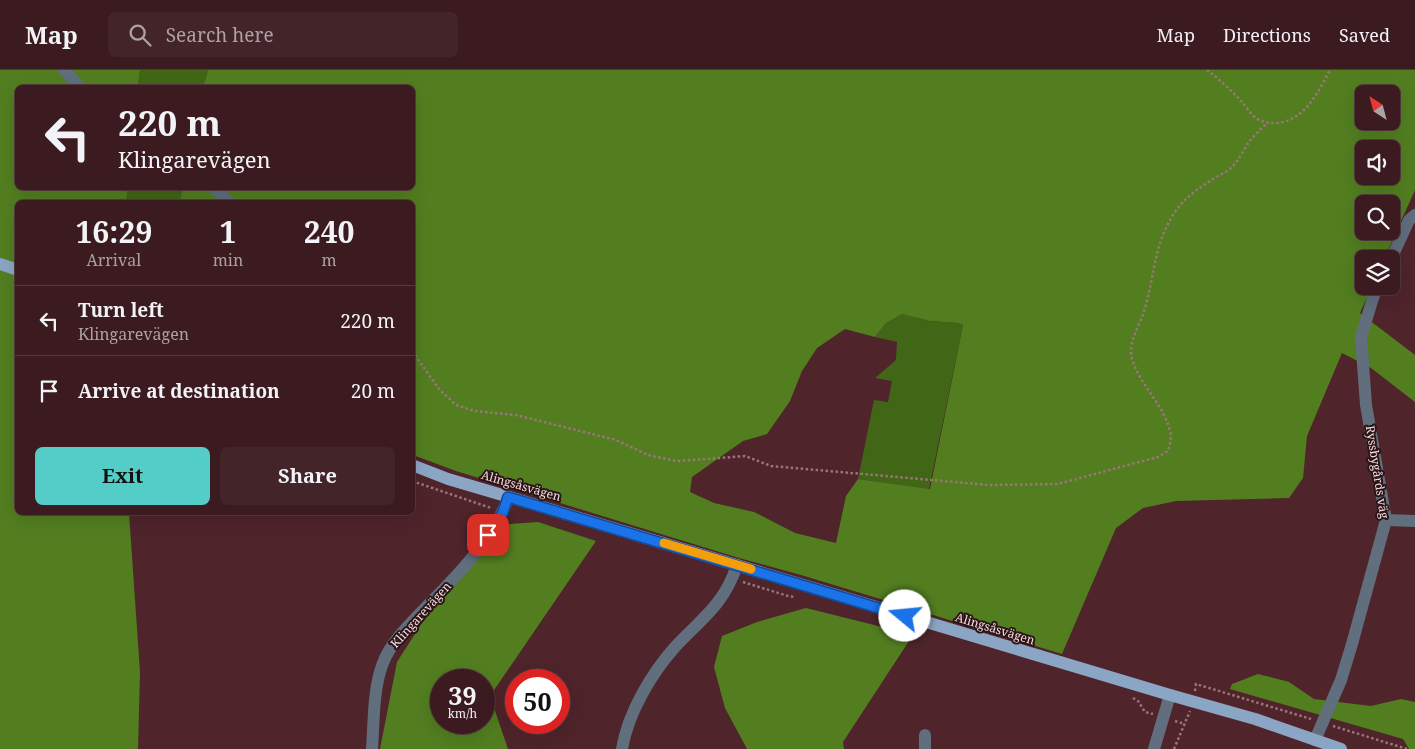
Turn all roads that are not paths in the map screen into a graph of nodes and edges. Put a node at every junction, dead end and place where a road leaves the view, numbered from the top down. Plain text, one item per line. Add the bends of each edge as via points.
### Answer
1 (64, 70) edge
2 (78, 85) edge
3 (216, 190) edge
4 (227, 200) edge
5 (1415, 215) edge
6 (1395, 250) edge
7 (0, 264) edge
8 (15, 269) edge
9 (1374, 295) edge
10 (415, 466) edge
11 (508, 497) junction
12 (1386, 520) junction
13 (1415, 521) edge
14 (737, 565) junction
15 (1170, 695) junction
16 (925, 736) dead end
17 (1315, 740) junction
18 (372, 749) edge
19 (622, 749) edge
20 (925, 749) edge
21 (1154, 749) edge
22 (1340, 749) edge

1 - 2 street
3 - 4 street
5 - 6 street via 1409,220
7 - 8 main road
9 - 12 street, Ryssbygårds väg via 1361,338 1366,405
10 - 11 main road, Alingsåsvägen
11 - 14 main road, Alingsåsvägen
11 - 18 street, Klingarevägen via 500,517 471,560 406,629 384,661 378,680
12 - 13 street
12 - 17 street, Ryssbygårds väg via 1341,680
14 - 15 main road, Alingsåsvägen
14 - 19 street via 720,600 652,676 634,711
15 - 17 main road, Alingsåsvägen
15 - 21 street
16 - 20 street
17 - 22 main road, Alingsåsvägen

